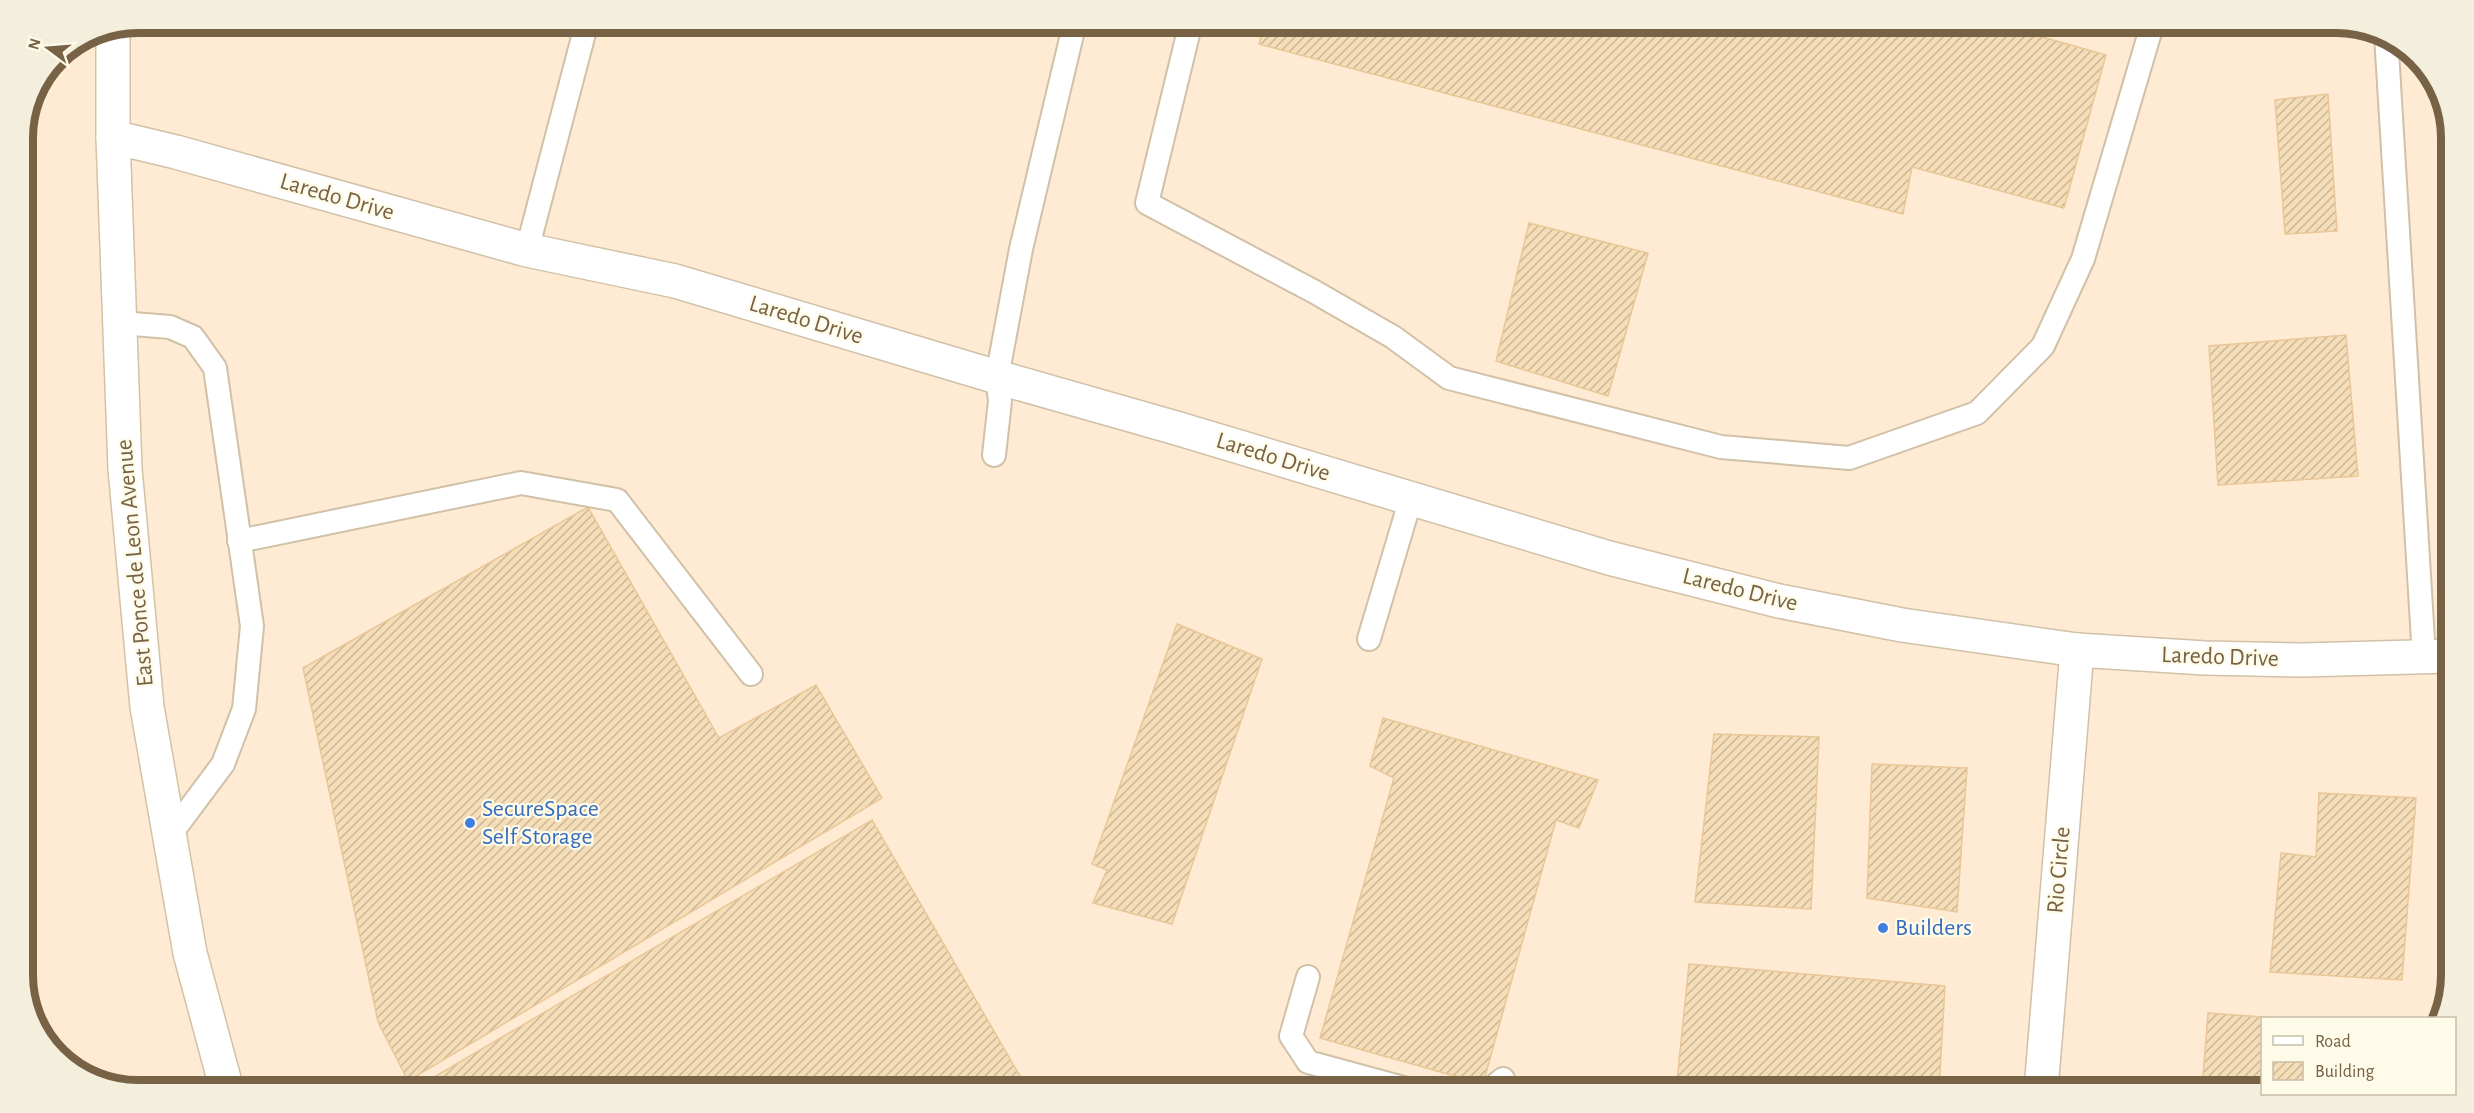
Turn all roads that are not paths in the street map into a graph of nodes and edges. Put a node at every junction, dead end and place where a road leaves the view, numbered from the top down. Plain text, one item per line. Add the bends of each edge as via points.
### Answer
1 (583, 33) edge
2 (1072, 33) edge
3 (1188, 33) edge
4 (2150, 33) edge
5 (113, 36) edge
6 (2387, 46) edge
7 (113, 137) junction
8 (527, 250) junction
9 (120, 323) junction
10 (997, 377) junction
11 (994, 455) dead end
12 (1411, 498) junction
13 (239, 541) junction
14 (1369, 639) dead end
15 (2077, 650) junction
16 (2438, 657) edge
17 (751, 674) dead end
18 (170, 835) junction
19 (1308, 977) dead end
20 (223, 1080) edge
21 (1375, 1080) edge
22 (2042, 1080) edge

1 - 8 lane
2 - 10 lane
3 - 4 lane via 1147,203 1393,337 1449,378 1721,447 1849,458 1977,413 2043,346 2083,259
5 - 7 street, East Ponce de Leon Avenue
6 - 16 lane
7 - 8 street, Laredo Drive
7 - 9 street, East Ponce de Leon Avenue
8 - 10 street, Laredo Drive via 675,281
9 - 13 lane via 170,327 193,337 215,368
9 - 18 street, East Ponce de Leon Avenue via 125,469 146,695
10 - 11 lane via 1000,401
10 - 12 street, Laredo Drive
12 - 14 lane
12 - 15 street, Laredo Drive via 1609,558 1779,601 1902,625
13 - 17 lane via 521,483 617,500
13 - 18 lane via 252,626 244,709 223,765
15 - 16 street, Laredo Drive via 2302,660
15 - 22 street, Rio Circle
18 - 20 street, East Ponce de Leon Avenue via 190,953
19 - 21 lane via 1291,1036 1308,1062

